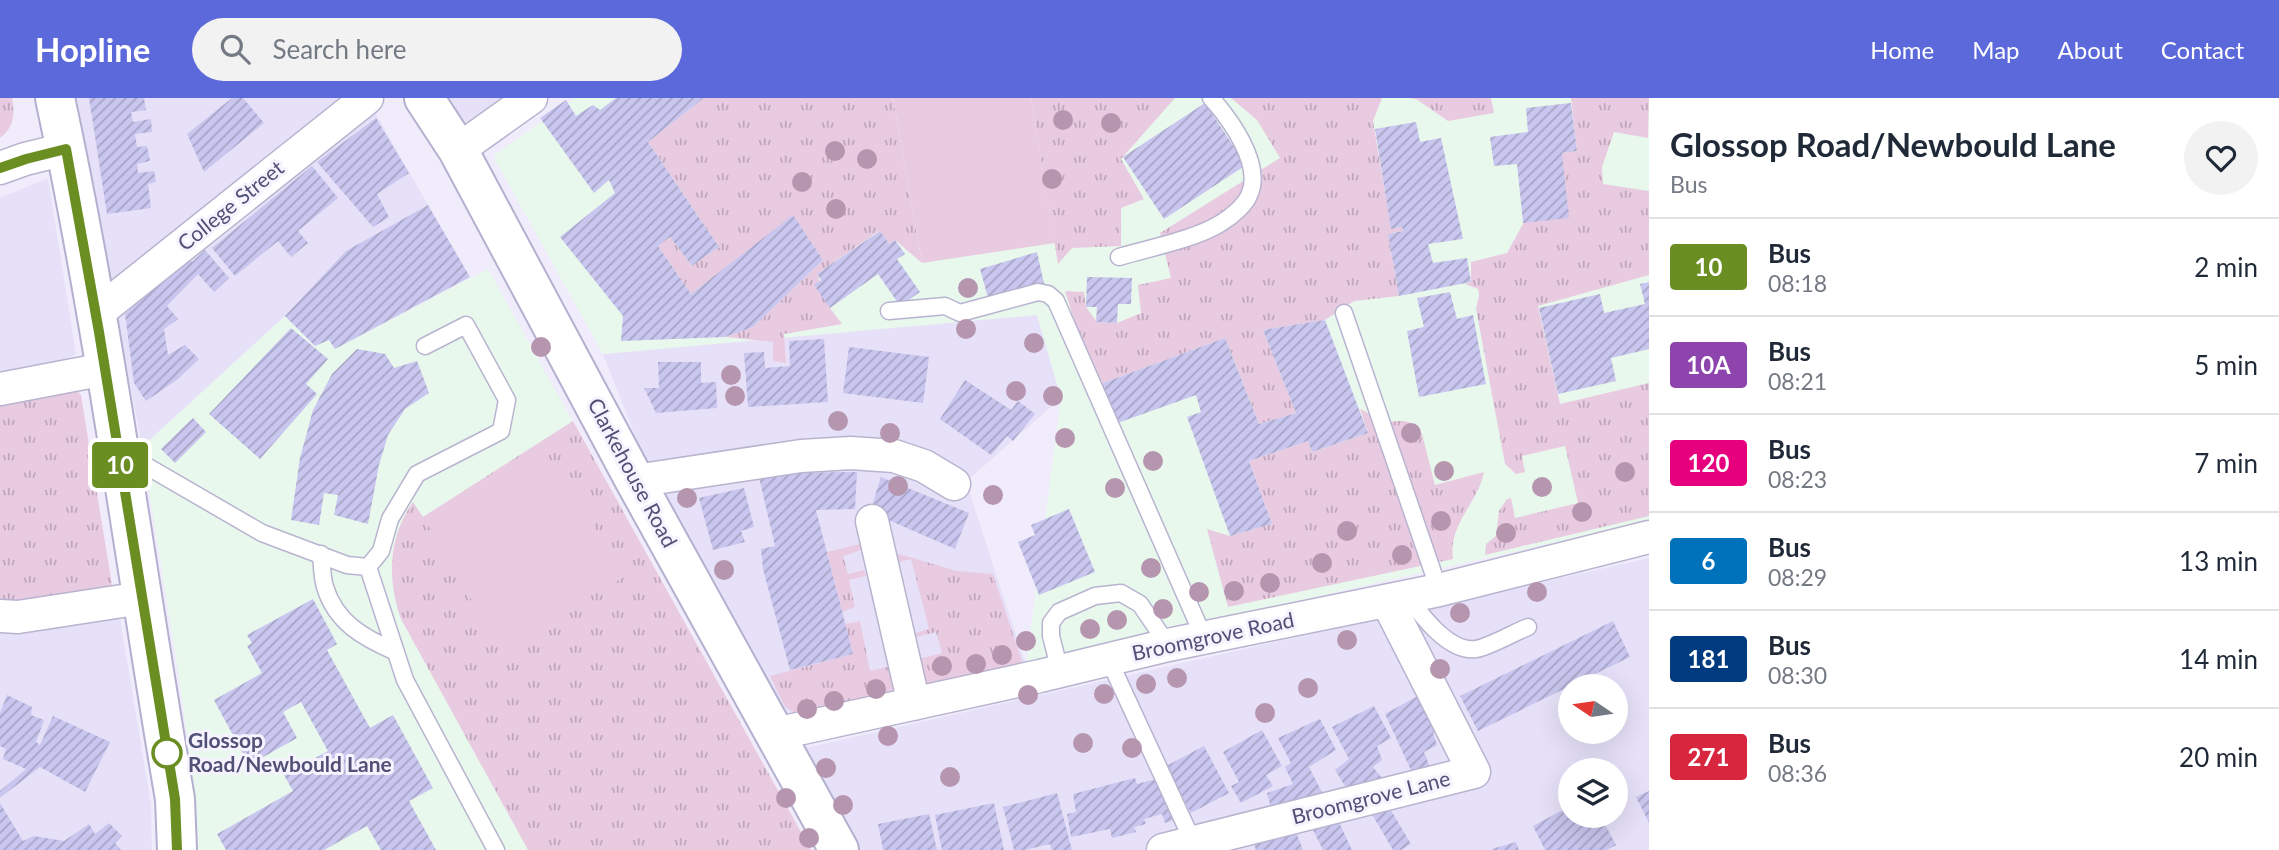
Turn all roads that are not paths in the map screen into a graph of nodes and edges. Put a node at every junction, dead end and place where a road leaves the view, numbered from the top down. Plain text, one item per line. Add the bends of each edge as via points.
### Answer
1 (55, 98) edge
2 (367, 98) edge
3 (425, 98) edge
4 (531, 98) edge
5 (1211, 98) edge
6 (66, 149) junction
7 (458, 150) junction
8 (0, 168) edge
9 (1119, 257) dead end
10 (889, 312) dead end
11 (1344, 313) dead end
12 (96, 314) junction
13 (425, 346) dead end
14 (105, 369) junction
15 (0, 389) edge
16 (118, 450) junction
17 (635, 481) junction
18 (954, 484) dead end
19 (872, 521) dead end
20 (1649, 537) edge
21 (321, 554) junction
22 (368, 567) junction
23 (1439, 590) junction
24 (142, 598) junction
25 (1397, 599) junction
26 (0, 616) edge
27 (1528, 627) dead end
28 (1204, 638) junction
29 (1168, 645) junction
30 (396, 652) junction
31 (1109, 660) junction
32 (1060, 671) junction
33 (914, 704) junction
34 (775, 734) junction
35 (1194, 844) junction
36 (177, 850) edge
37 (496, 850) edge
38 (839, 850) edge
39 (1163, 850) edge

1 - 6 main road
2 - 12 street, College Street
3 - 7 main road, Clarkehouse Road
4 - 7 street
5 - 9 lane via 1248,153 1251,192 1220,224
6 - 8 street
6 - 12 main road
7 - 17 main road, Clarkehouse Road
10 - 28 lane via 945,306 960,313 1038,292 1056,302
11 - 23 lane
12 - 14 main road
13 - 22 lane via 466,325 507,400 501,431 417,474 390,519 381,551
14 - 15 street
14 - 16 main road
16 - 21 lane via 262,533
16 - 24 main road
17 - 18 street via 800,456 851,453 894,456 924,466
17 - 34 main road, Clarkehouse Road
19 - 33 street
20 - 23 street, Broomgrove Road
21 - 22 lane via 347,565
21 - 30 lane via 325,588 344,623
22 - 30 lane
23 - 25 street, Broomgrove Road
24 - 26 street
24 - 36 main road via 175,799
25 - 27 lane via 1455,644 1475,649
25 - 28 street, Broomgrove Road
25 - 35 street, Broomgrove Lane via 1474,772
28 - 29 street, Broomgrove Road
29 - 31 street, Broomgrove Road
29 - 32 lane via 1140,604 1121,593 1095,596 1059,612 1051,623
30 - 37 lane via 405,680
31 - 32 street, Broomgrove Road
31 - 35 lane
32 - 33 street, Broomgrove Road
33 - 34 street, Broomgrove Road
34 - 38 main road, Clarkehouse Road
35 - 39 street, Broomgrove Lane

